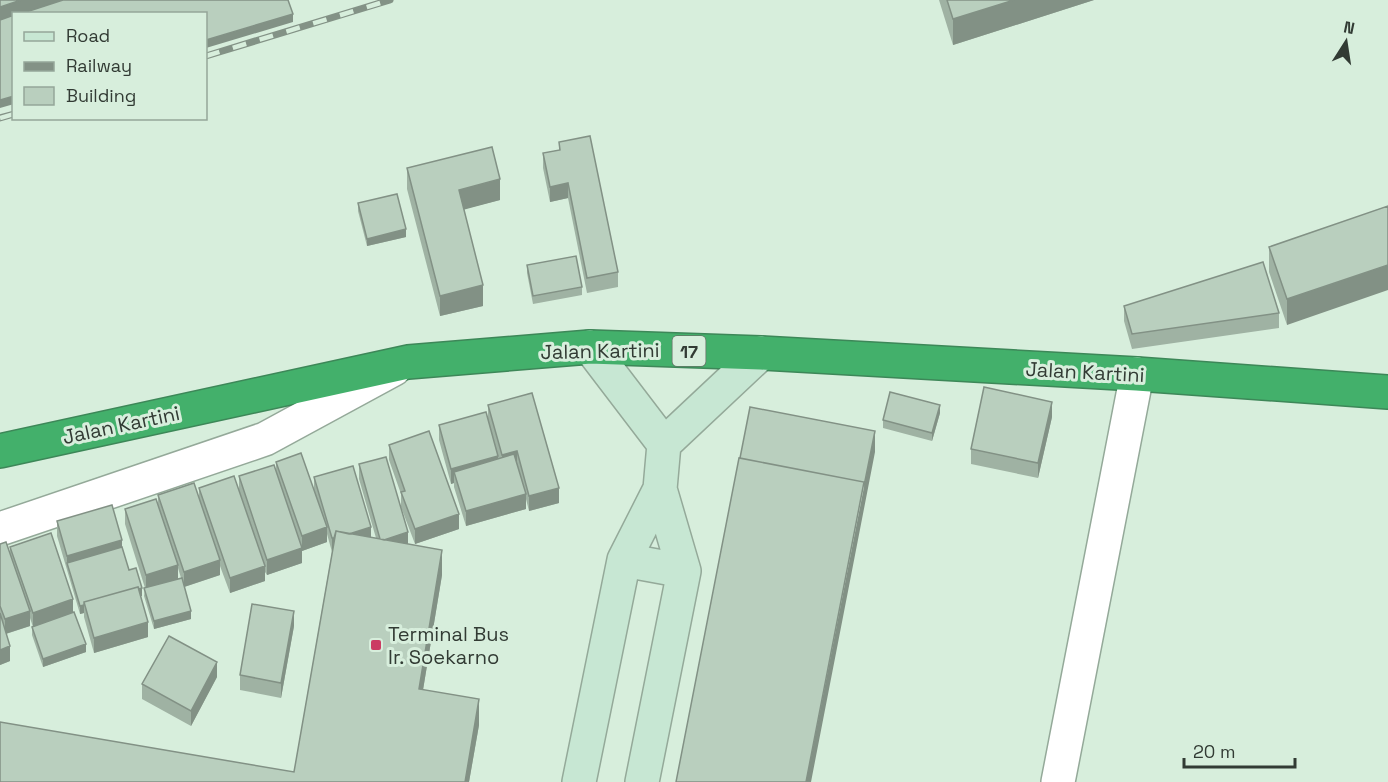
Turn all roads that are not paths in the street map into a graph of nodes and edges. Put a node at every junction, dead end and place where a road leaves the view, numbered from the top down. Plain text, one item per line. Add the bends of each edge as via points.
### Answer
1 (590, 347) junction
2 (761, 353) junction
3 (408, 362) junction
4 (1137, 374) junction
5 (1388, 392) edge
6 (664, 444) junction
7 (0, 452) edge
8 (660, 489) junction
9 (0, 530) edge
10 (624, 560) junction
11 (684, 571) junction
12 (579, 782) edge
13 (642, 782) edge
14 (1058, 782) edge

1 - 2 highway, Jalan Kartini / 17
1 - 3 highway, Jalan Kartini / 17
1 - 6 street
2 - 4 highway, Jalan Kartini / 17
2 - 6 street
3 - 7 highway, Jalan Kartini / 17
3 - 9 street via 265,440
4 - 5 highway, Jalan Kartini / 17
4 - 14 street
6 - 8 street
8 - 10 street
8 - 11 street
10 - 11 street
10 - 12 street
11 - 13 street

